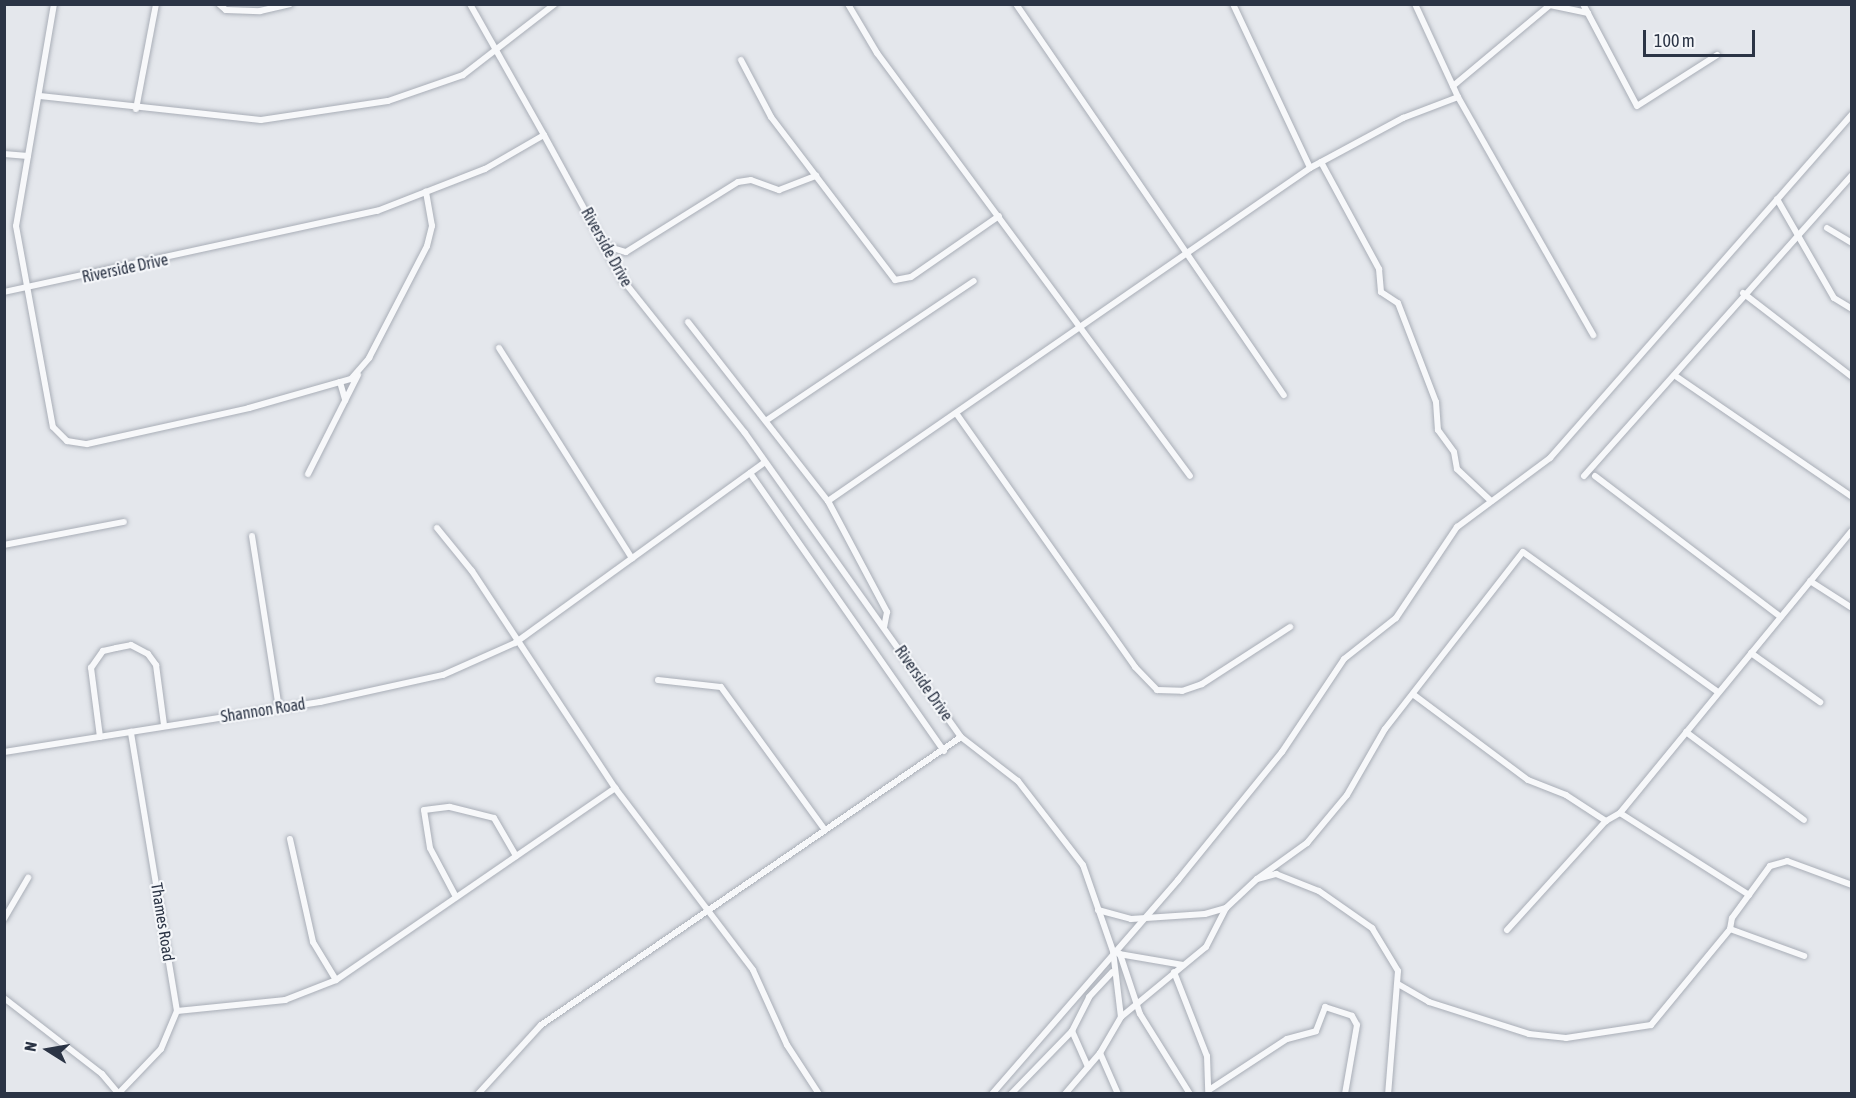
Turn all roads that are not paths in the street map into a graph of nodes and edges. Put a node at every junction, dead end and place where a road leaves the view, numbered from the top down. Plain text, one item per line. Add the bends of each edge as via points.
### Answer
1 (54, 4) edge
2 (156, 4) edge
3 (219, 4) edge
4 (290, 4) edge
5 (470, 4) edge
6 (555, 4) edge
7 (848, 4) edge
8 (1016, 4) edge
9 (1233, 4) edge
10 (1415, 4) edge
11 (1583, 4) edge
12 (1588, 14) junction
13 (494, 48) junction
14 (1716, 55) dead end
15 (741, 60) dead end
16 (1453, 86) junction
17 (39, 96) junction
18 (1458, 97) junction
19 (136, 109) junction
20 (1851, 114) edge
21 (544, 135) junction
22 (4, 154) edge
23 (28, 156) junction
24 (1321, 162) junction
25 (1310, 168) junction
26 (1851, 175) edge
27 (816, 176) junction
28 (426, 192) junction
29 (1777, 199) junction
30 (999, 216) junction
31 (1827, 228) dead end
32 (1797, 233) junction
33 (1851, 243) edge
34 (603, 246) junction
35 (1189, 251) junction
36 (974, 281) dead end
37 (24, 288) junction
38 (4, 292) edge
39 (1743, 293) junction
40 (1851, 309) edge
41 (688, 322) dead end
42 (1079, 324) junction
43 (1593, 335) dead end
44 (499, 348) dead end
45 (360, 372) junction
46 (1677, 377) junction
47 (1851, 377) edge
48 (339, 382) junction
49 (1284, 394) dead end
50 (345, 400) junction
51 (956, 413) junction
52 (767, 420) junction
53 (765, 463) junction
54 (750, 473) junction
55 (308, 474) dead end
56 (1190, 476) dead end
57 (1584, 476) dead end
58 (1595, 476) dead end
59 (1851, 497) edge
60 (828, 501) junction
61 (1491, 501) junction
62 (124, 522) dead end
63 (437, 528) dead end
64 (1851, 531) edge
65 (252, 536) dead end
66 (4, 544) edge
67 (632, 558) junction
68 (1810, 581) junction
69 (1851, 608) edge
70 (1781, 617) junction
71 (885, 627) junction
72 (1290, 627) dead end
73 (515, 643) junction
74 (1750, 653) junction
75 (658, 680) dead end
76 (1718, 692) junction
77 (1414, 696) junction
78 (1820, 702) dead end
79 (279, 708) junction
80 (164, 725) junction
81 (131, 732) junction
82 (1686, 732) junction
83 (100, 737) junction
84 (961, 738) junction
85 (944, 751) junction
86 (4, 752) edge
87 (615, 788) junction
88 (1620, 813) junction
89 (1804, 820) dead end
90 (1606, 821) junction
91 (824, 830) junction
92 (290, 838) dead end
93 (516, 856) junction
94 (28, 878) dead end
95 (1257, 879) junction
96 (1851, 885) edge
97 (1749, 895) junction
98 (456, 897) junction
99 (1226, 908) junction
100 (706, 909) junction
101 (1098, 910) junction
102 (1147, 918) junction
103 (4, 919) edge
104 (1730, 929) junction
105 (1507, 930) dead end
106 (1116, 954) junction
107 (1804, 957) dead end
108 (1183, 965) junction
109 (1112, 972) junction
110 (1174, 972) junction
111 (336, 980) junction
112 (1398, 984) junction
113 (4, 998) edge
114 (1137, 1005) junction
115 (177, 1011) junction
116 (1121, 1017) junction
117 (1072, 1031) junction
118 (1100, 1053) junction
119 (1088, 1067) junction
120 (1208, 1092) edge
121 (119, 1093) edge
122 (478, 1094) edge
123 (819, 1094) edge
124 (992, 1094) edge
125 (1011, 1094) edge
126 (1065, 1094) edge
127 (1118, 1094) edge
128 (1190, 1094) edge
129 (1345, 1094) edge
130 (1388, 1094) edge

1 - 17 street
2 - 19 street
3 - 4 street via 226,10 260,11
5 - 13 street, Riverside Drive
6 - 13 street
7 - 30 street via 877,53
8 - 35 street
9 - 25 street
10 - 16 street
11 - 12 street
12 - 14 street via 1638,106
12 - 16 street via 1550,5
13 - 19 street via 470,70 432,90 337,110 261,120
13 - 21 street, Riverside Drive
15 - 27 street via 771,117
16 - 18 street
17 - 19 street
17 - 23 street
18 - 24 street via 1403,118
18 - 43 street
20 - 29 street
21 - 28 street, Riverside Drive via 485,169
21 - 34 street, Riverside Drive
22 - 23 street
23 - 37 street via 16,226
24 - 25 street
24 - 61 street via 1379,269 1381,292 1398,303 1436,402 1438,430 1454,452 1457,469
25 - 35 street
26 - 32 street
27 - 30 street via 895,280 910,278
27 - 34 street via 779,190 751,180 738,182 626,252
28 - 37 street, Riverside Drive via 262,239
28 - 45 street via 432,226 427,246
29 - 32 street
29 - 61 street via 1550,458
30 - 42 street
31 - 33 street
32 - 39 street
32 - 40 street via 1834,298
34 - 53 street, Riverside Drive via 622,280 700,372
35 - 42 street
35 - 49 street
36 - 52 street
37 - 38 street, Riverside Drive
37 - 48 street via 53,427 67,441 87,444
39 - 46 street
39 - 47 street
41 - 52 street
42 - 51 street
42 - 56 street
44 - 67 street
45 - 48 street
45 - 50 street
46 - 57 street via 1642,407
46 - 59 street
48 - 50 street
50 - 55 street
51 - 60 street
51 - 72 street via 1135,668 1157,690 1182,691 1202,684
52 - 60 street
53 - 54 street, Shannon Road
53 - 71 street, Riverside Drive
54 - 67 street, Shannon Road
54 - 85 street
58 - 70 street
60 - 71 street via 887,612
61 - 102 street via 1457,527 1396,618 1344,659 1282,752
62 - 66 street
63 - 73 street via 472,571
64 - 68 street
65 - 79 street
67 - 73 street, Shannon Road
68 - 69 street
68 - 70 street
70 - 74 street
71 - 84 street, Riverside Drive
73 - 79 street, Shannon Road via 443,675
73 - 87 street
74 - 76 street
74 - 78 street
75 - 91 street via 721,687
76 - 77 street via 1523,552 1467,618
76 - 82 street
77 - 90 street via 1528,780 1566,795
77 - 95 street via 1384,729 1363,771 1307,843
79 - 80 street, Shannon Road
80 - 81 street, Shannon Road
80 - 83 street via 156,665 141,648 116,648 103,651 91,668
81 - 83 street, Shannon Road
81 - 115 street, Thames Road
82 - 88 street
82 - 89 street
83 - 86 street, Shannon Road
84 - 85 street, Riverside Drive
84 - 101 street via 1007,769 1028,792 1083,865
85 - 91 street, Riverside Drive
87 - 93 street
87 - 100 street
88 - 90 street
88 - 97 street
90 - 105 street
91 - 100 street, Riverside Drive
92 - 111 street via 312,942
93 - 98 street
93 - 98 street via 494,818 450,807 424,810 430,848
94 - 103 street
95 - 99 street
95 - 112 street via 1284,875 1345,908 1383,942 1398,971
96 - 97 street via 1787,861 1770,866
97 - 104 street
98 - 111 street
99 - 102 street
99 - 108 street via 1214,938
100 - 122 street, Riverside Drive via 541,1025
100 - 123 street via 753,970 787,1045
101 - 102 street via 1115,918
101 - 106 street
102 - 106 street
104 - 107 street
104 - 112 street via 1661,1017 1640,1029 1566,1038 1528,1034 1429,1002
106 - 108 street
106 - 109 street
106 - 114 street
106 - 124 street
108 - 110 street
109 - 116 street
109 - 117 street via 1089,997
110 - 114 street
110 - 120 street via 1207,1056
111 - 115 street via 285,1000
112 - 130 street
113 - 121 street via 60,1038
114 - 116 street
114 - 128 street
115 - 121 street via 161,1049
116 - 118 street
117 - 119 street
117 - 125 street
118 - 119 street
118 - 127 street
119 - 126 street
120 - 129 street via 1287,1039 1316,1031 1325,1007 1352,1016 1357,1026

